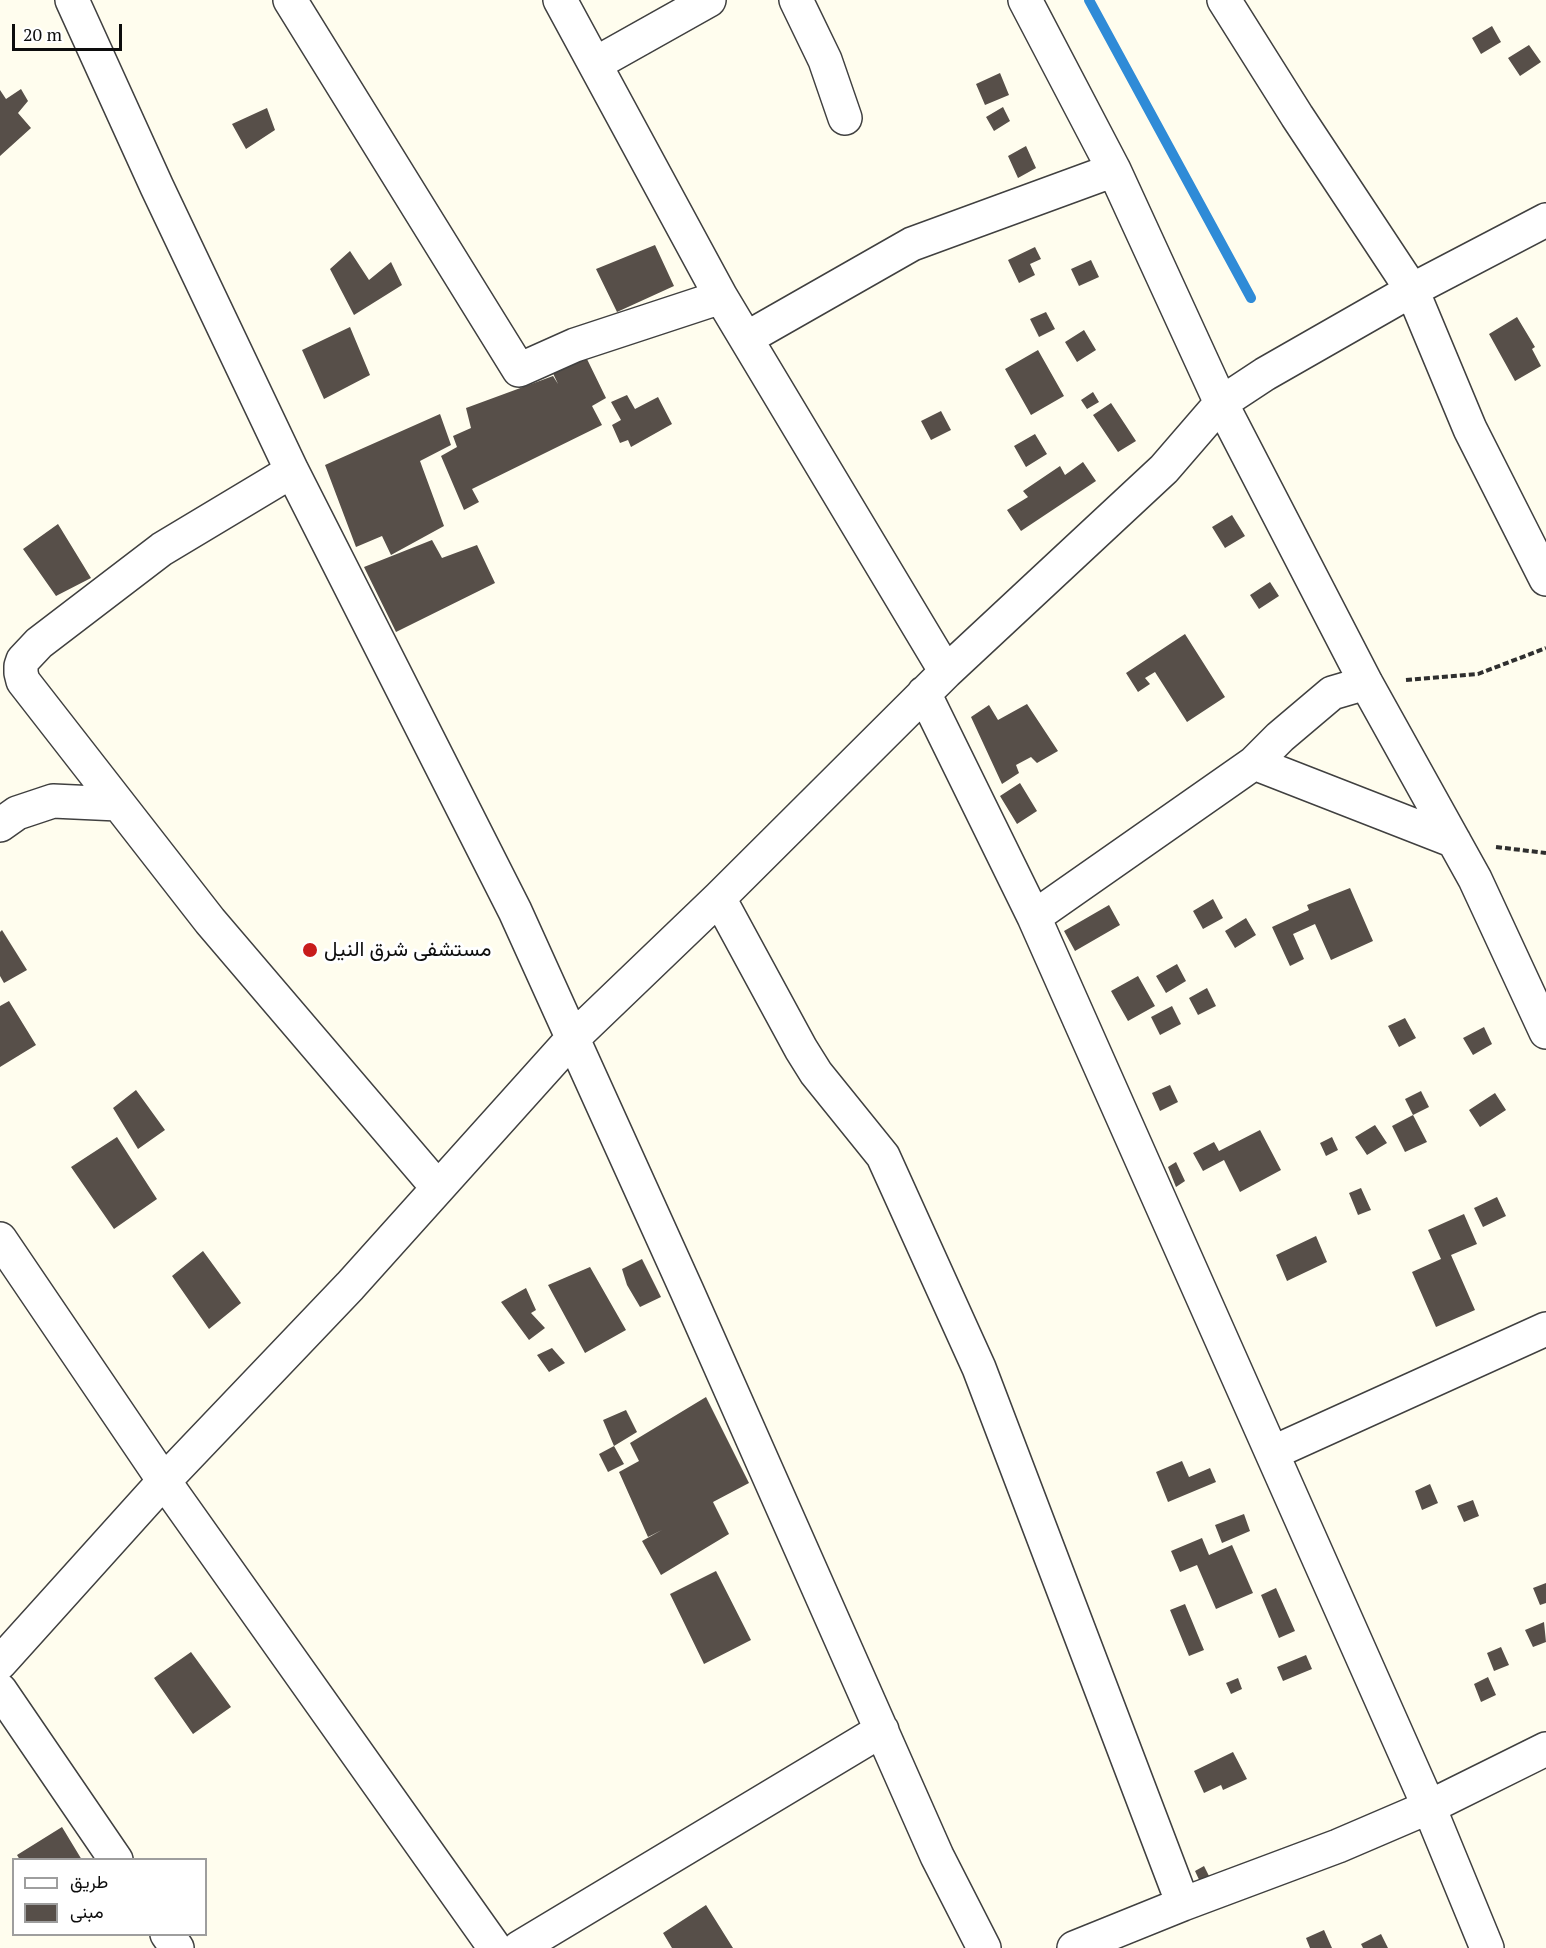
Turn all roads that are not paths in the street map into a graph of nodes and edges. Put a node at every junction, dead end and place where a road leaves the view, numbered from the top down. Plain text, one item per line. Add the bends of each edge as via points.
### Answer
1 (72, 0) edge
2 (290, 0) edge
3 (560, 0) edge
4 (709, 0) edge
5 (796, 0) edge
6 (1025, 0) edge
7 (1224, 0) edge
8 (595, 64) junction
9 (846, 118) dead end
10 (1114, 170) junction
11 (1546, 220) edge
12 (1412, 291) junction
13 (721, 297) junction
14 (747, 338) junction
15 (1221, 403) junction
16 (292, 471) junction
17 (1546, 579) edge
18 (935, 682) junction
19 (1366, 683) junction
20 (1254, 763) junction
21 (118, 804) junction
22 (0, 825) edge
23 (1454, 841) junction
24 (719, 898) junction
25 (1034, 917) junction
26 (1546, 1032) edge
27 (572, 1039) junction
28 (438, 1188) junction
29 (0, 1239) edge
30 (1546, 1329) edge
31 (1272, 1453) junction
32 (164, 1481) junction
33 (0, 1663) edge
34 (0, 1690) edge
35 (882, 1730) junction
36 (1546, 1749) edge
37 (1429, 1807) junction
38 (115, 1858) edge
39 (1184, 1904) junction
40 (168, 1936) edge
41 (177, 1948) edge
42 (495, 1948) edge
43 (519, 1948) edge
44 (984, 1948) edge
45 (1074, 1948) edge
46 (1487, 1948) edge

1 - 16 street
2 - 13 street via 519,370 575,345
3 - 8 street
4 - 8 street
5 - 9 street via 825,60
6 - 10 street
7 - 12 street
8 - 13 street
10 - 14 street via 912,244
10 - 15 street
11 - 12 street
12 - 15 street
12 - 17 street via 1470,429
13 - 14 street
14 - 18 street
15 - 18 street via 1164,469
15 - 19 street
16 - 21 street via 162,549 39,643 23,660 23,681
16 - 27 street via 515,911
18 - 24 street
18 - 25 street
19 - 20 street via 1332,693
19 - 23 street
20 - 23 street
20 - 25 street
21 - 22 street via 52,801 17,813
21 - 28 street via 210,921
23 - 26 street via 1476,879
24 - 27 street
24 - 39 street via 816,1073 883,1156 979,1368
25 - 31 street
27 - 28 street
27 - 35 street
28 - 32 street
29 - 32 street
30 - 31 street
31 - 37 street
32 - 33 street
32 - 42 street
34 - 38 street
35 - 43 street
35 - 44 street via 937,1856
36 - 37 street
37 - 39 street
37 - 46 street
39 - 45 street
40 - 41 street

